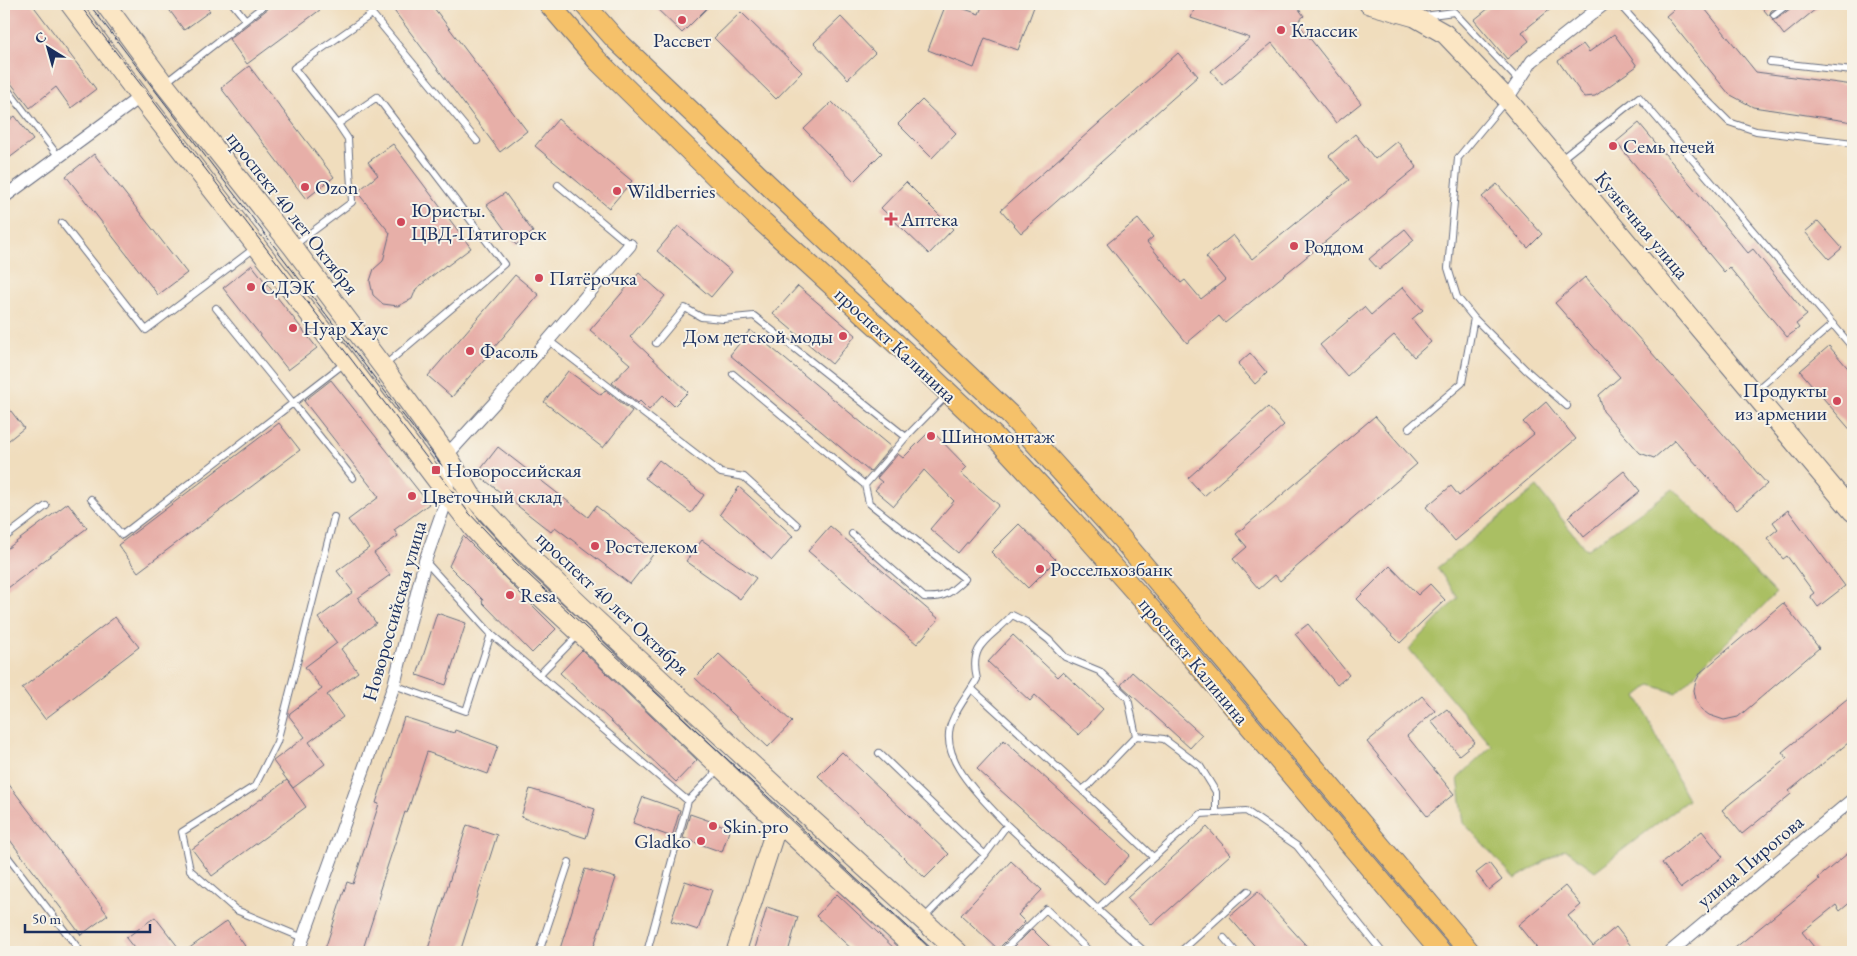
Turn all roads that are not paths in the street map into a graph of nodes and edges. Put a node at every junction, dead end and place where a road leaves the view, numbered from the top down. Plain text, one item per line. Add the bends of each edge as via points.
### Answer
1 (70, 4) edge
2 (105, 4) edge
3 (233, 4) edge
4 (266, 4) edge
5 (364, 4) edge
6 (549, 4) edge
7 (584, 4) edge
8 (1369, 4) edge
9 (1604, 4) edge
10 (1619, 4) edge
11 (1788, 4) edge
12 (372, 14) junction
13 (1774, 14) dead end
14 (1415, 17) junction
15 (245, 19) junction
16 (1770, 62) dead end
17 (1853, 70) edge
18 (1518, 80) junction
19 (164, 84) junction
20 (4, 85) edge
21 (140, 97) junction
22 (1507, 99) junction
23 (338, 124) junction
24 (476, 141) dead end
25 (1853, 142) edge
26 (59, 157) junction
27 (1559, 161) junction
28 (558, 185) dead end
29 (4, 197) edge
30 (62, 223) dead end
31 (630, 245) joint
32 (257, 246) junction
33 (292, 246) junction
34 (216, 308) dead end
35 (1474, 318) junction
36 (1833, 324) junction
37 (548, 340) junction
38 (656, 343) dead end
39 (1853, 348) edge
40 (347, 362) junction
41 (383, 368) junction
42 (733, 374) dead end
43 (1753, 393) junction
44 (949, 394) junction
45 (293, 403) junction
46 (1567, 406) dead end
47 (1409, 428) dead end
48 (906, 436) junction
49 (447, 455) junction
50 (353, 478) dead end
51 (865, 485) junction
52 (448, 496) junction
53 (91, 499) dead end
54 (46, 506) dead end
55 (1853, 512) edge
56 (334, 517) dead end
57 (797, 525) dead end
58 (852, 534) dead end
59 (4, 538) edge
60 (425, 561) junction
61 (580, 633) junction
62 (491, 634) junction
63 (539, 675) junction
64 (394, 685) junction
65 (972, 689) junction
66 (1136, 736) junction
67 (879, 753) dead end
68 (721, 767) junction
69 (1082, 790) junction
70 (1853, 799) edge
71 (688, 801) junction
72 (1216, 813) junction
73 (778, 822) junction
74 (1007, 825) junction
75 (4, 852) edge
76 (985, 855) junction
77 (1154, 857) junction
78 (569, 862) dead end
79 (1248, 891) dead end
80 (1097, 909) junction
81 (922, 920) junction
82 (303, 938) junction
83 (1224, 938) dead end
84 (81, 952) edge
85 (298, 952) edge
86 (539, 952) edge
87 (647, 952) edge
88 (736, 952) edge
89 (919, 952) edge
90 (958, 952) edge
91 (1002, 952) edge
92 (1090, 952) edge
93 (1145, 952) edge
94 (1180, 952) edge
95 (1236, 952) edge
96 (1382, 952) edge
97 (1441, 952) edge
98 (1470, 952) edge
99 (1670, 952) edge

1 - 21 street
2 - 19 street, проспект 40 лет Октября
3 - 15 lane
4 - 15 lane
5 - 12 lane
6 - 44 main road, проспект Калинина via 598,60 754,214
7 - 98 main road, проспект Калинина via 615,39 1010,415 1120,537
8 - 14 street, Кузнечная улица
9 - 18 street via 1532,62
10 - 25 lane via 1692,86 1729,122 1756,130
11 - 13 lane
12 - 23 lane via 294,68
12 - 24 lane
14 - 18 lane via 1454,12
14 - 22 street, Кузнечная улица via 1445,34
15 - 19 lane
16 - 17 lane
18 - 22 street
19 - 33 street, проспект 40 лет Октября
20 - 26 lane
21 - 26 street
21 - 32 street
22 - 27 street, Кузнечная улица
22 - 35 lane via 1458,158 1448,268 1457,297
23 - 33 lane via 348,139 352,202
23 - 41 lane via 377,97 504,264
26 - 29 street
27 - 36 lane via 1639,97
27 - 43 street, Кузнечная улица
28 - 31 lane
30 - 32 lane via 146,330
31 - 37 street
32 - 40 street
33 - 41 street, проспект 40 лет Октября
34 - 45 lane
35 - 46 lane
35 - 47 lane via 1462,382
36 - 39 lane
36 - 43 lane
37 - 49 street
37 - 57 lane via 721,473 744,477
38 - 48 lane via 686,308 701,317 754,316
40 - 45 lane
40 - 52 street
41 - 49 street, проспект 40 лет Октября
42 - 51 lane
43 - 55 street, Кузнечная улица
44 - 48 lane
44 - 97 main road, проспект Калинина via 995,437 1156,615
45 - 50 lane
45 - 53 lane via 122,536
48 - 51 lane
49 - 52 street, Новороссийская улица
49 - 81 street, проспект 40 лет Октября via 471,495 521,549
51 - 58 lane via 869,503 965,579 952,592 939,598 924,597
52 - 60 street, Новороссийская улица
52 - 61 street via 472,528 512,571
54 - 59 lane
56 - 82 lane via 277,742 255,786 182,832 190,870 236,910
60 - 62 lane
60 - 64 street, Новороссийская улица
61 - 63 lane
61 - 68 street
62 - 63 lane
62 - 64 lane via 466,711
63 - 71 lane
64 - 82 street, Новороссийская улица
65 - 66 lane via 978,679 974,666 976,652 1012,614 1066,657 1099,671 1128,698
65 - 69 lane
65 - 74 lane via 952,720 948,742 956,765 972,788
66 - 69 lane
66 - 72 lane via 1164,739 1200,766 1216,792
67 - 76 lane
68 - 71 lane
68 - 73 street
69 - 77 lane
70 - 99 street, улица Пирогова
71 - 87 lane
72 - 77 lane via 1201,814
72 - 96 lane via 1246,811 1297,846
73 - 88 street
73 - 89 street
74 - 76 lane
74 - 80 lane
75 - 84 lane
76 - 81 lane
77 - 80 lane
78 - 86 lane
79 - 94 lane
80 - 93 lane
81 - 90 street, проспект 40 лет Октября
82 - 85 street, Новороссийская улица
83 - 95 lane
91 - 92 lane via 1046,909

